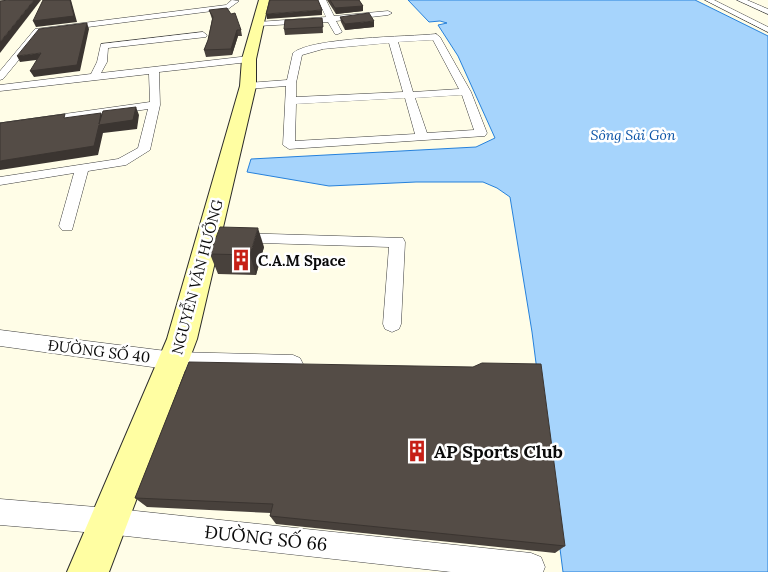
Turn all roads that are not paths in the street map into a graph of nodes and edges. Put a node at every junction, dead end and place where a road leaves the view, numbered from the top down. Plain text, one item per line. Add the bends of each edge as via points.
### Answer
1 (322, 0) edge
2 (710, 0) edge
3 (741, 0) edge
4 (235, 1) edge
5 (313, 1) edge
6 (262, 12) edge
7 (768, 12) edge
8 (388, 13) dead end
9 (330, 19) junction
10 (201, 27) junction
11 (768, 30) edge
12 (338, 32) dead end
13 (107, 34) junction
14 (393, 42) junction
15 (249, 59) junction
16 (154, 70) junction
17 (95, 76) junction
18 (0, 77) edge
19 (291, 84) junction
20 (248, 86) junction
21 (0, 88) edge
22 (466, 92) junction
23 (410, 96) junction
24 (290, 101) junction
25 (155, 105) junction
26 (0, 127) edge
27 (422, 137) junction
28 (82, 169) junction
29 (0, 181) edge
30 (67, 226) dead end
31 (209, 237) junction
32 (392, 324) dead end
33 (0, 338) edge
34 (174, 361) junction
35 (311, 364) edge
36 (0, 512) edge
37 (108, 521) junction
38 (469, 566) edge
39 (531, 568) dead end
40 (88, 572) edge

1 - 5 street
1 - 9 street
2 - 11 street
3 - 7 street
4 - 10 street
6 - 9 street
6 - 15 main road, NGUYỄN VĂN HƯỞNG
8 - 9 street
9 - 12 street
10 - 13 street
10 - 13 street
13 - 17 street via 102,62
13 - 18 street via 38,31
14 - 19 street via 302,51 298,53
14 - 22 street via 436,37
14 - 23 street
15 - 16 street via 197,62
15 - 20 main road, NGUYỄN VĂN HƯỞNG
16 - 17 street
16 - 25 street
17 - 21 street
19 - 20 street
19 - 24 street
20 - 31 main road, NGUYỄN VĂN HƯỞNG
22 - 23 street
22 - 27 street via 481,133
23 - 24 street
23 - 27 street
24 - 27 street via 289,145
25 - 26 street
25 - 28 street via 144,150 121,162
28 - 29 street
28 - 30 street
31 - 32 street via 397,242
31 - 34 main road, NGUYỄN VĂN HƯỞNG
33 - 34 street, ĐƯỜNG SỐ 40
34 - 35 street, ĐƯỜNG SỐ 40
34 - 37 main road, NGUYỄN VĂN HƯỞNG
36 - 37 street, ĐƯỜNG SỐ 66
37 - 38 street, ĐƯỜNG SỐ 66
37 - 40 main road, NGUYỄN VĂN HƯỞNG
38 - 39 street, ĐƯỜNG SỐ 66

